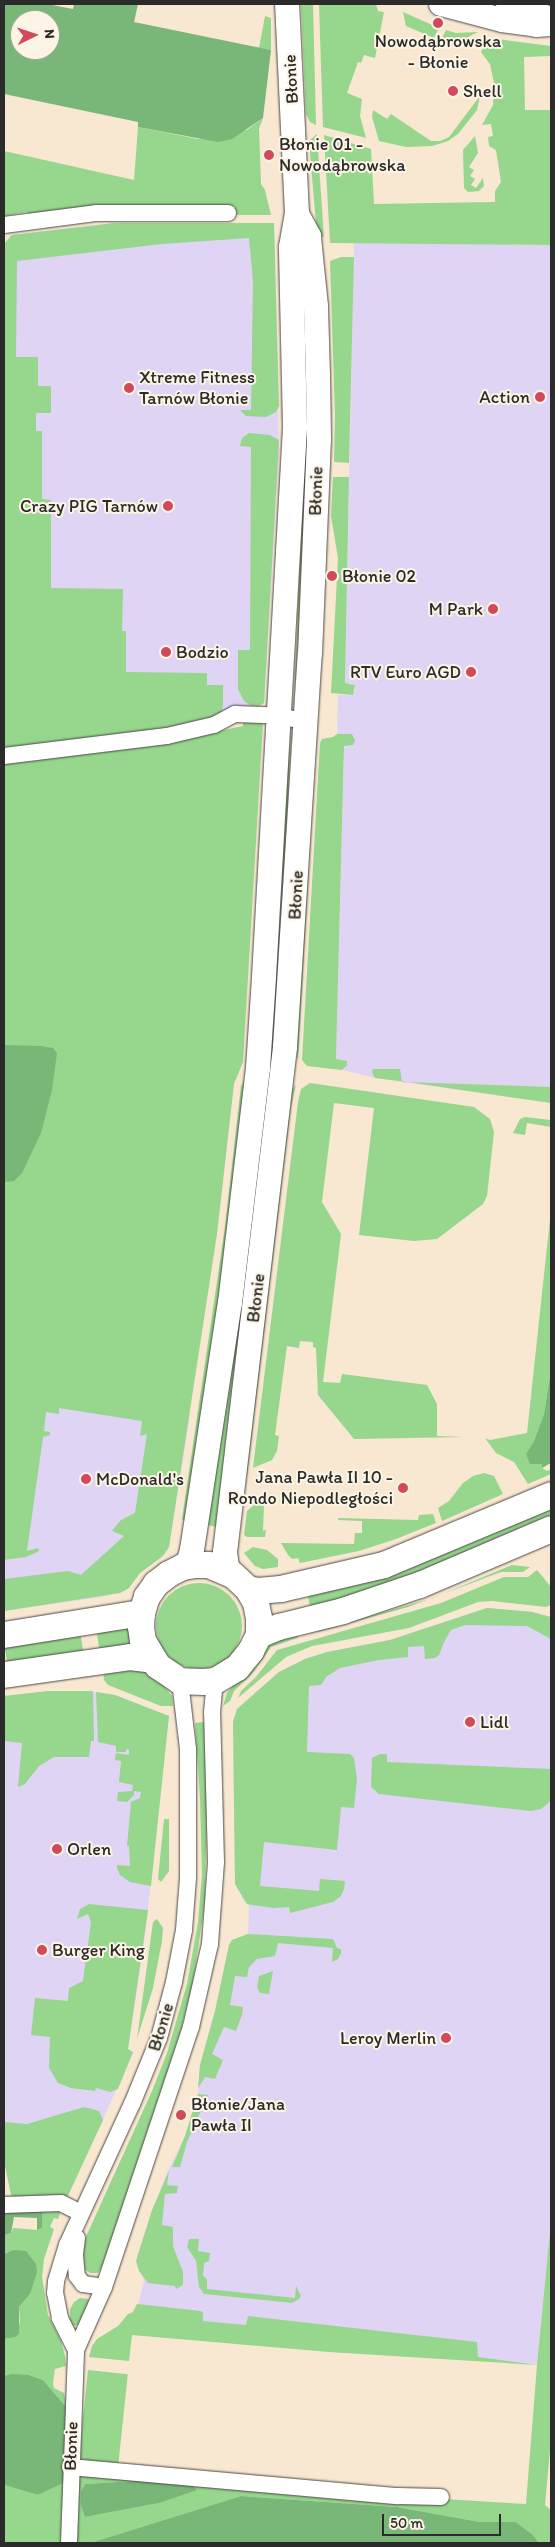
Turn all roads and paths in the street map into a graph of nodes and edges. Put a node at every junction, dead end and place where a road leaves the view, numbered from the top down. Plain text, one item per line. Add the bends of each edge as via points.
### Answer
1 (288, 4) edge
2 (441, 4) edge
3 (508, 4) edge
4 (551, 19) edge
5 (551, 24) edge
6 (228, 213) dead end
7 (297, 214) junction
8 (4, 225) edge
9 (280, 717) junction
10 (306, 722) junction
11 (4, 756) edge
12 (551, 1495) edge
13 (551, 1529) edge
14 (183, 1567) junction
15 (240, 1582) junction
16 (142, 1613) junction
17 (4, 1635) edge
18 (259, 1635) junction
19 (153, 1660) junction
20 (4, 1675) edge
21 (215, 1681) junction
22 (180, 1682) junction
23 (4, 2205) edge
24 (81, 2213) junction
25 (104, 2287) junction
26 (76, 2350) junction
27 (70, 2467) junction
28 (441, 2497) dead end
29 (69, 2543) edge

1 - 7 main road, Błonie
2 - 5 main road via 502,20
3 - 4 main road
6 - 8 street via 97,213
7 - 9 main road, Błonie via 291,247 294,457
7 - 10 main road, Błonie via 309,236 318,375
9 - 10 street
9 - 11 street via 235,714 214,725 168,736
9 - 14 main road, Błonie via 258,1068 230,1303 192,1550
10 - 15 main road, Błonie via 286,1048 225,1552 227,1567
12 - 15 main road via 384,1566 258,1592
13 - 18 main road via 420,1585
14 - 15 main road via 209,1565
14 - 16 main road via 156,1584
15 - 18 main road via 256,1603
16 - 17 main road
16 - 19 main road via 143,1641
18 - 21 main road via 237,1668
19 - 20 main road via 130,1657
19 - 22 main road
21 - 22 main road
21 - 25 street, Błonie via 212,1713 215,1872 211,1935 204,1978 191,2028
22 - 24 street, Błonie via 188,1750 189,1832 180,1954 167,2011 153,2052
23 - 24 street via 61,2203
24 - 25 street via 75,2255 77,2276 83,2284 93,2288
24 - 26 street, Błonie via 59,2271 55,2293 60,2318
25 - 26 street, Błonie
26 - 27 street, Błonie
27 - 28 street
27 - 29 street, Błonie

